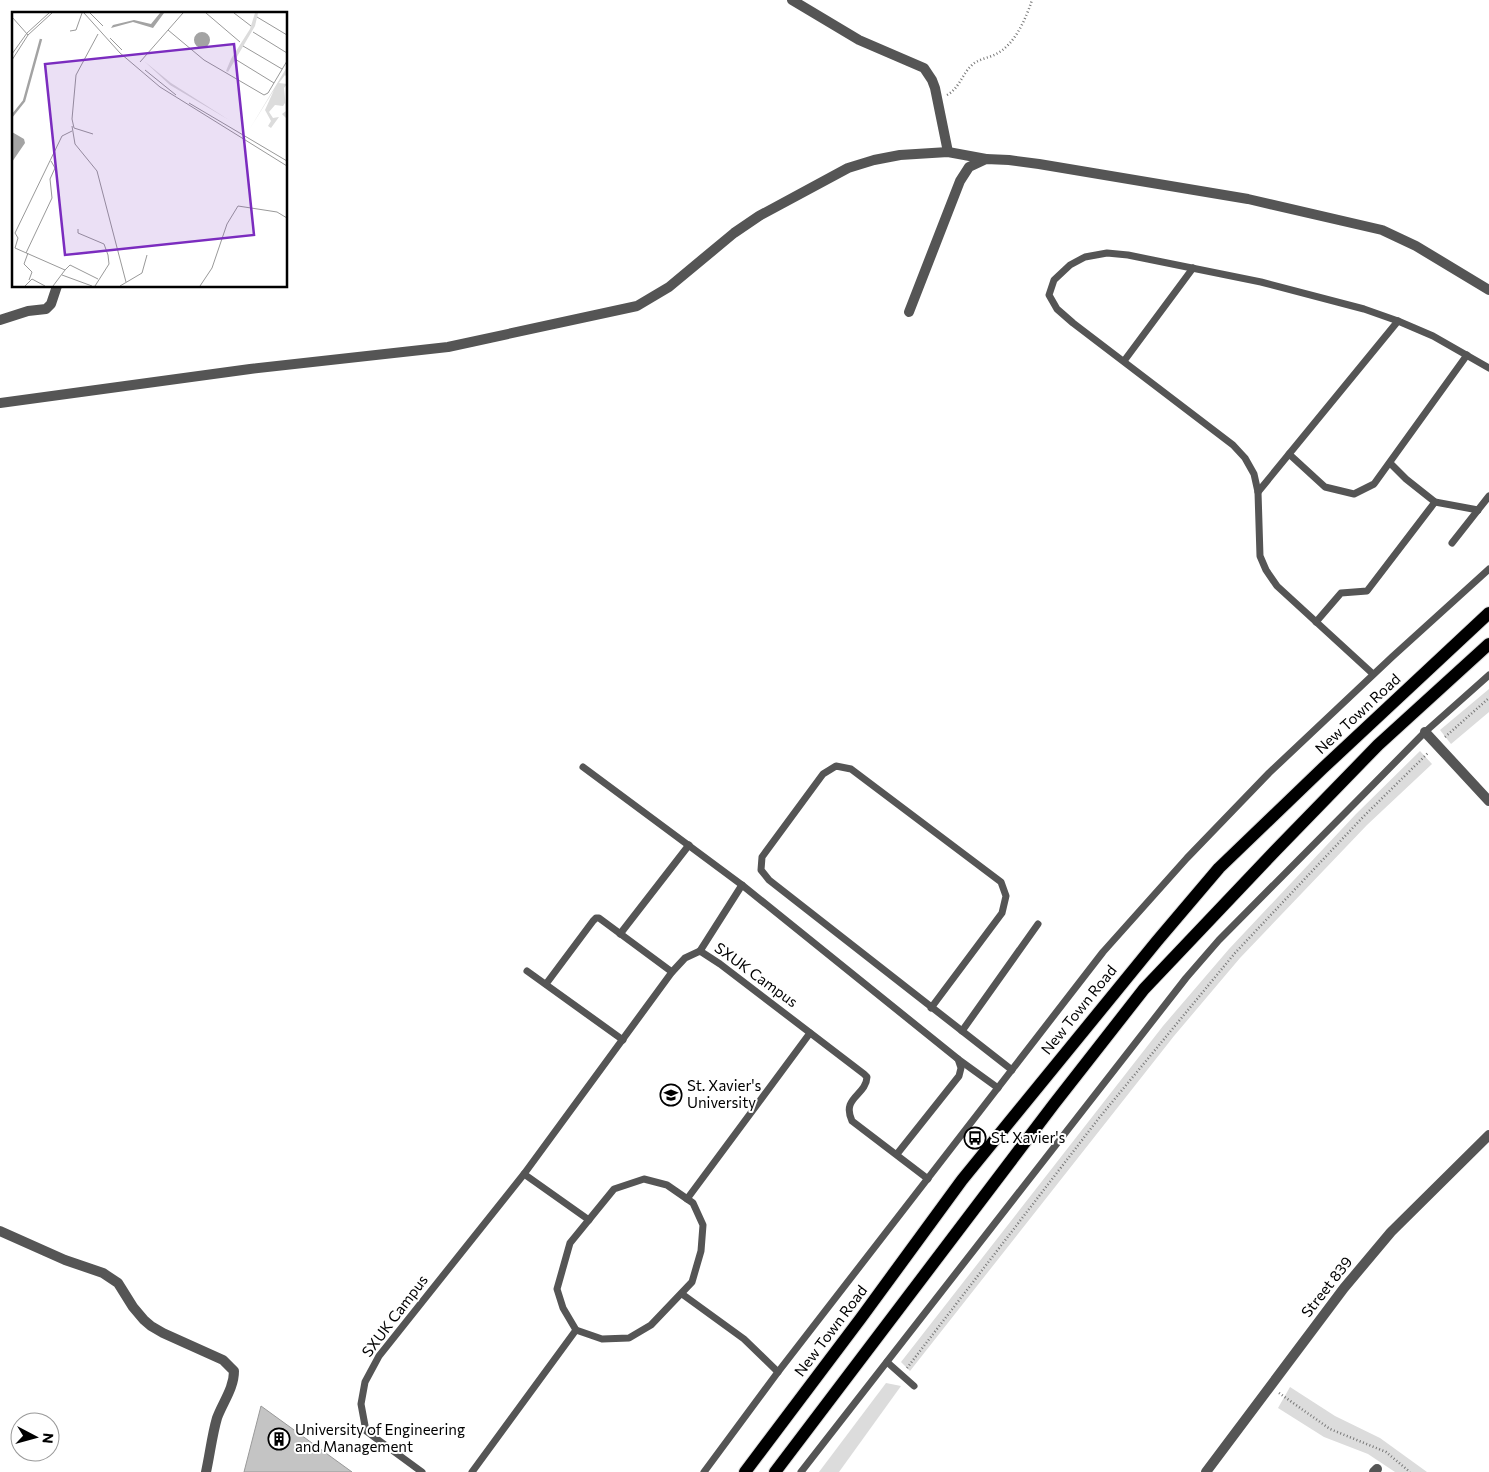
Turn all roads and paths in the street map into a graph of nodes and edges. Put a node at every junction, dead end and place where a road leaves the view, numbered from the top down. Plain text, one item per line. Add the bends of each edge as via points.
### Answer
1 (792, 0) edge
2 (1032, 0) edge
3 (936, 98) junction
4 (948, 152) junction
5 (986, 159) junction
6 (1193, 268) junction
7 (56, 288) edge
8 (1489, 290) edge
9 (909, 312) dead end
10 (0, 320) edge
11 (1398, 321) junction
12 (1467, 355) junction
13 (1124, 361) junction
14 (1489, 368) edge
15 (0, 403) edge
16 (1289, 454) junction
17 (1390, 463) junction
18 (1258, 492) junction
19 (1489, 496) edge
20 (1435, 502) junction
21 (1478, 510) junction
22 (1452, 544) dead end
23 (1489, 570) edge
24 (1489, 613) edge
25 (1316, 622) junction
26 (1489, 644) edge
27 (1373, 674) junction
28 (1489, 675) edge
29 (1489, 698) edge
30 (1425, 732) junction
31 (1437, 745) junction
32 (584, 767) dead end
33 (1489, 801) edge
34 (688, 845) junction
35 (742, 885) junction
36 (1038, 924) dead end
37 (620, 934) junction
38 (700, 951) junction
39 (527, 971) dead end
40 (672, 972) junction
41 (546, 984) junction
42 (931, 1008) junction
43 (962, 1031) junction
44 (810, 1033) junction
45 (623, 1040) junction
46 (958, 1059) junction
47 (1012, 1070) junction
48 (998, 1088) junction
49 (1489, 1135) edge
50 (897, 1154) junction
51 (524, 1174) junction
52 (928, 1179) junction
53 (687, 1199) junction
54 (589, 1220) junction
55 (0, 1231) edge
56 (682, 1294) junction
57 (576, 1330) junction
58 (887, 1362) junction
59 (778, 1372) junction
60 (900, 1374) junction
61 (914, 1386) dead end
62 (1270, 1386) junction
63 (206, 1472) edge
64 (422, 1472) edge
65 (472, 1472) edge
66 (704, 1472) edge
67 (745, 1472) edge
68 (774, 1472) edge
69 (801, 1472) edge
70 (1206, 1472) edge
71 (1410, 1472) edge

1 - 3 street via 859,40 924,68 932,80
2 - 3 path via 1023,26 1004,49 975,62 955,90
3 - 4 street
4 - 5 street
4 - 15 street via 900,155 848,168 759,216 669,287 637,306 448,347 250,369
5 - 8 street via 1039,164 1248,199 1382,230 1416,246
5 - 9 street via 969,166 960,181
6 - 11 lane via 1261,282
6 - 13 lane
6 - 13 lane via 1107,253 1085,257 1070,265 1054,280 1049,295 1056,309
7 - 10 street via 46,309
11 - 12 lane
11 - 16 lane
12 - 14 lane
12 - 17 lane
13 - 18 lane via 1233,445 1254,474
16 - 17 lane via 1325,487 1354,494 1374,484
16 - 18 lane
17 - 20 lane
18 - 25 lane via 1260,556 1266,570 1277,586
19 - 21 lane
20 - 21 lane
20 - 25 lane via 1367,591 1341,593
21 - 22 lane
23 - 27 lane
24 - 67 main road, New Town Road via 1219,868 962,1180
25 - 27 lane
26 - 68 main road via 1378,745 1144,989
27 - 47 lane via 1269,773 1187,858 1103,952
28 - 30 lane
29 - 31 path
30 - 31 street
30 - 58 lane via 1218,940
31 - 33 street
31 - 60 path via 1362,817 1235,953 1099,1118
32 - 34 lane
34 - 35 lane
34 - 37 lane
35 - 38 lane
35 - 46 lane
36 - 43 lane
37 - 40 lane
37 - 41 lane via 596,918
38 - 40 lane, SXUK Campus via 685,958
38 - 44 lane, SXUK Campus
39 - 41 lane
40 - 45 lane, SXUK Campus
41 - 45 lane
42 - 42 lane via 769,880 761,870 762,857 767,850 822,774 836,766 851,769 1001,882 1006,896 1002,913
42 - 43 lane
43 - 47 lane
44 - 50 lane, SXUK Campus via 867,1077 848,1112 852,1121
44 - 53 lane
45 - 51 lane, SXUK Campus
46 - 48 lane
46 - 50 lane via 960,1076
47 - 48 lane
48 - 52 lane
49 - 62 street, Street 839 via 1390,1232
50 - 52 lane
51 - 54 lane
51 - 64 lane, SXUK Campus via 379,1356 365,1382 361,1404 366,1431
52 - 59 lane
53 - 54 lane via 667,1185 644,1179 614,1189
53 - 56 lane via 693,1203 703,1224 701,1251 692,1282
54 - 57 lane via 570,1243 557,1289 563,1308
55 - 63 street via 118,1282 144,1320 163,1333 223,1360 234,1371 233,1384 217,1420
56 - 57 lane via 652,1324 629,1338 602,1339
56 - 59 lane via 744,1340
57 - 65 lane
58 - 60 lane
58 - 69 lane
59 - 66 lane
60 - 61 lane
62 - 70 street, Street 839
62 - 71 path via 1330,1429 1386,1452

